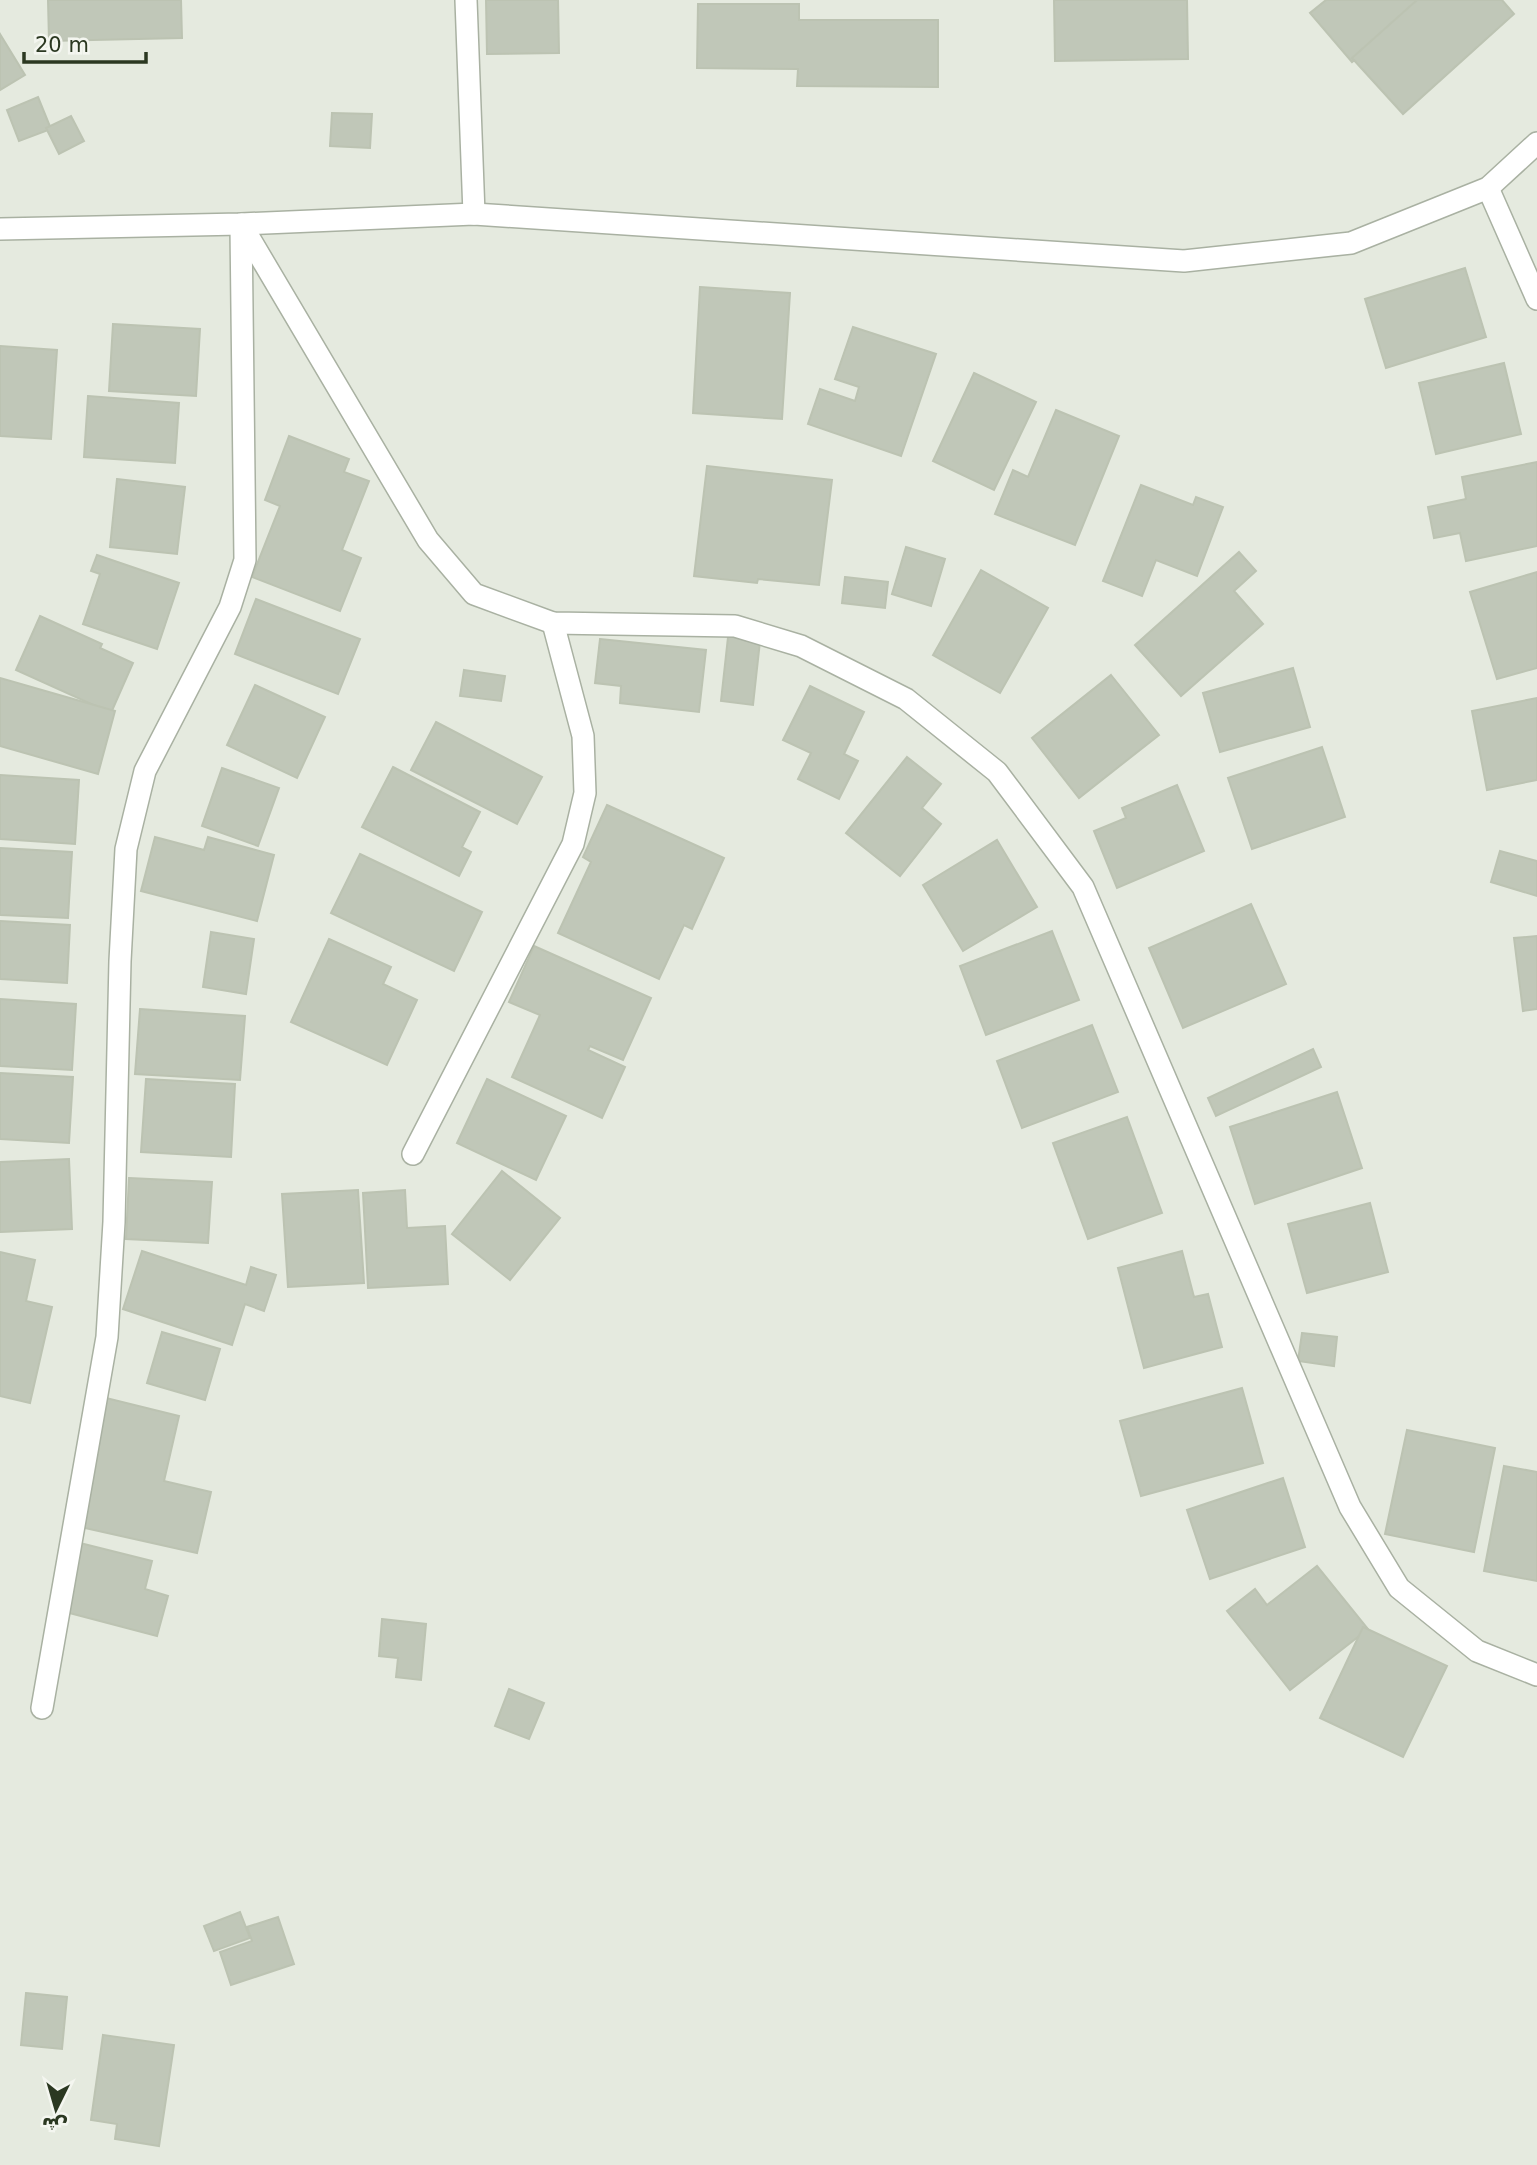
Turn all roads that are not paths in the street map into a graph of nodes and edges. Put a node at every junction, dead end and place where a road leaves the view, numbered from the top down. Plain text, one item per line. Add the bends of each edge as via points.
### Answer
1 (466, 0) edge
2 (1537, 143) edge
3 (1488, 188) junction
4 (474, 214) junction
5 (241, 224) junction
6 (0, 229) edge
7 (1537, 299) edge
8 (553, 623) junction
9 (413, 1154) dead end
10 (1537, 1675) edge
11 (42, 1708) dead end

1 - 4 street
2 - 3 street
3 - 4 street via 1351,243 1184,261
3 - 7 street
4 - 5 street
5 - 6 street
5 - 8 street via 428,540 474,594
5 - 11 street via 244,560 230,607 145,771 126,849 107,1337
8 - 9 street via 583,736 585,793 573,844
8 - 10 street via 735,625 801,646 906,699 997,772 1083,887 1350,1507 1399,1588 1477,1651

